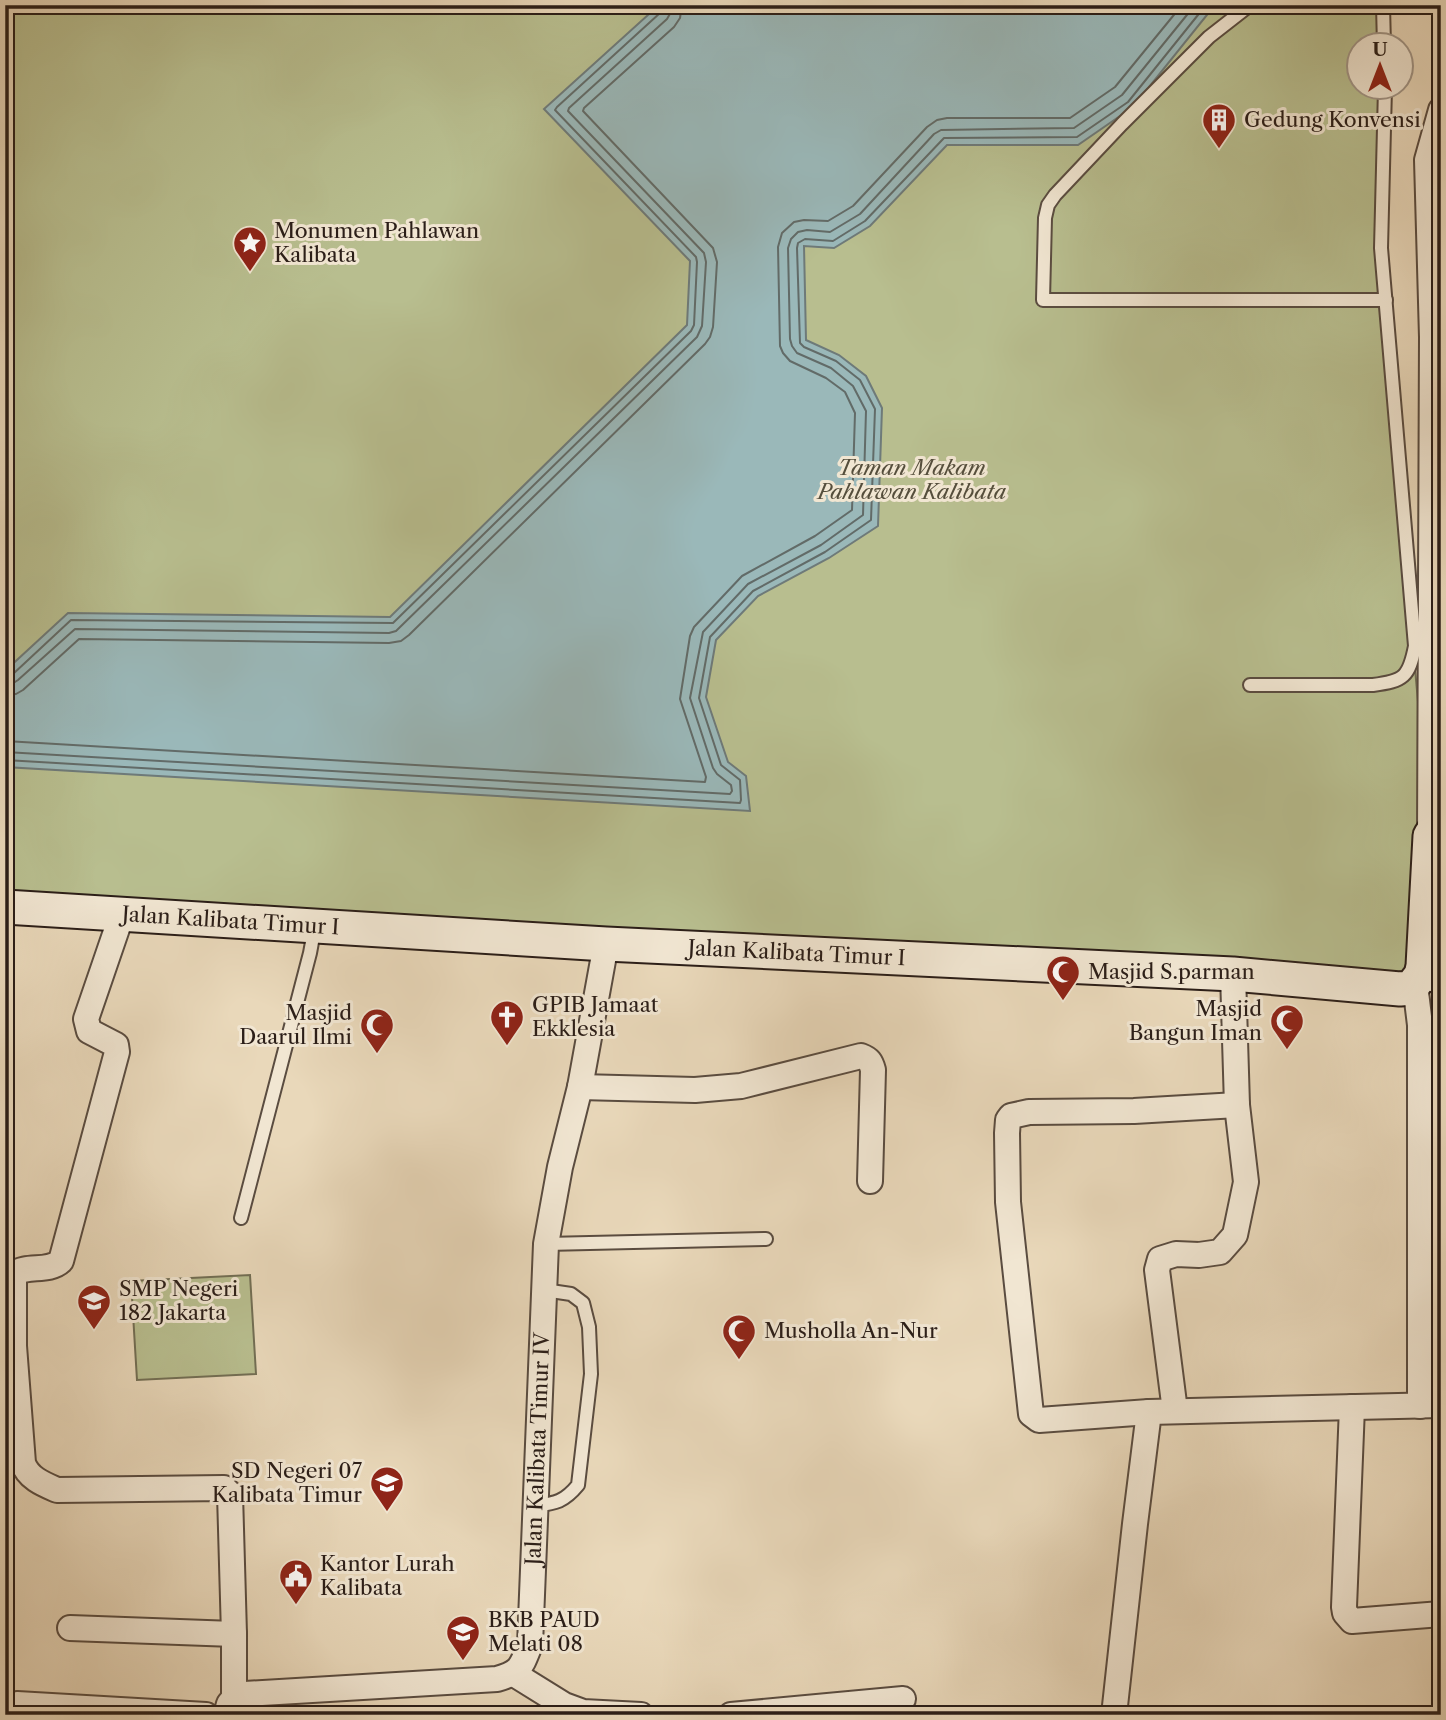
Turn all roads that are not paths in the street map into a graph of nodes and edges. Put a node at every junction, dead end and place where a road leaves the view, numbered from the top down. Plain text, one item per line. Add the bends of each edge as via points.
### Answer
1 (1250, 5) edge
2 (1383, 5) edge
3 (1384, 32) edge
4 (1385, 102) edge
5 (1441, 110) edge
6 (1386, 300) junction
7 (1436, 470) edge
8 (1250, 685) dead end
9 (1435, 828) edge
10 (5, 907) edge
11 (122, 914) junction
12 (315, 925) junction
13 (606, 944) junction
14 (1233, 974) junction
15 (1425, 980) edge
16 (580, 1087) junction
17 (1237, 1105) junction
18 (870, 1181) dead end
19 (241, 1218) dead end
20 (766, 1239) dead end
21 (546, 1244) junction
22 (1431, 1261) edge
23 (544, 1290) junction
24 (1430, 1406) edge
25 (1352, 1407) junction
26 (1175, 1411) junction
27 (1149, 1412) junction
28 (535, 1506) junction
29 (1441, 1614) edge
30 (70, 1628) dead end
31 (234, 1634) junction
32 (514, 1674) junction
33 (903, 1699) dead end
34 (17, 1704) dead end
35 (230, 1706) edge
36 (206, 1715) edge
37 (641, 1715) edge
38 (731, 1715) edge
39 (1114, 1715) edge

1 - 6 lane via 1122,124 1048,205 1044,300
2 - 3 lane
4 - 6 lane via 1381,248
5 - 7 street via 1427,160
6 - 8 lane via 1415,646 1411,665 1402,678 1391,683
7 - 9 street
9 - 15 street via 1423,953
10 - 11 street, Jalan Kalibata Timur I
11 - 12 street, Jalan Kalibata Timur I
11 - 31 street via 86,1019 89,1031 116,1045 117,1052 61,1261 14,1274 23,1463 26,1472 57,1490 224,1488 229,1494
12 - 13 street, Jalan Kalibata Timur I
12 - 19 lane
13 - 14 street, Jalan Kalibata Timur I
13 - 16 street, Jalan Kalibata Timur IV
14 - 15 street, Jalan Kalibata Timur I via 1400,989
14 - 17 street
15 - 22 street via 1420,1025
16 - 18 street via 695,1090 741,1086 861,1056 873,1070
16 - 21 street, Jalan Kalibata Timur IV
17 - 26 street via 1246,1182 1235,1235 1220,1252 1176,1254 1160,1259 1157,1270
17 - 27 street via 1029,1112 1008,1120 1008,1202 1031,1415 1039,1420
20 - 21 lane
21 - 23 street, Jalan Kalibata Timur IV
22 - 24 street
23 - 28 street, Jalan Kalibata Timur IV
23 - 28 lane via 571,1294 583,1303 591,1374 578,1485 567,1498
24 - 25 street
25 - 26 street
25 - 29 street via 1345,1613 1352,1620
26 - 27 street
27 - 39 street
28 - 32 street, Jalan Kalibata Timur IV via 530,1645
30 - 31 street
31 - 35 street
32 - 35 street via 497,1679 245,1695
32 - 37 street via 583,1712
33 - 38 street
34 - 36 street

